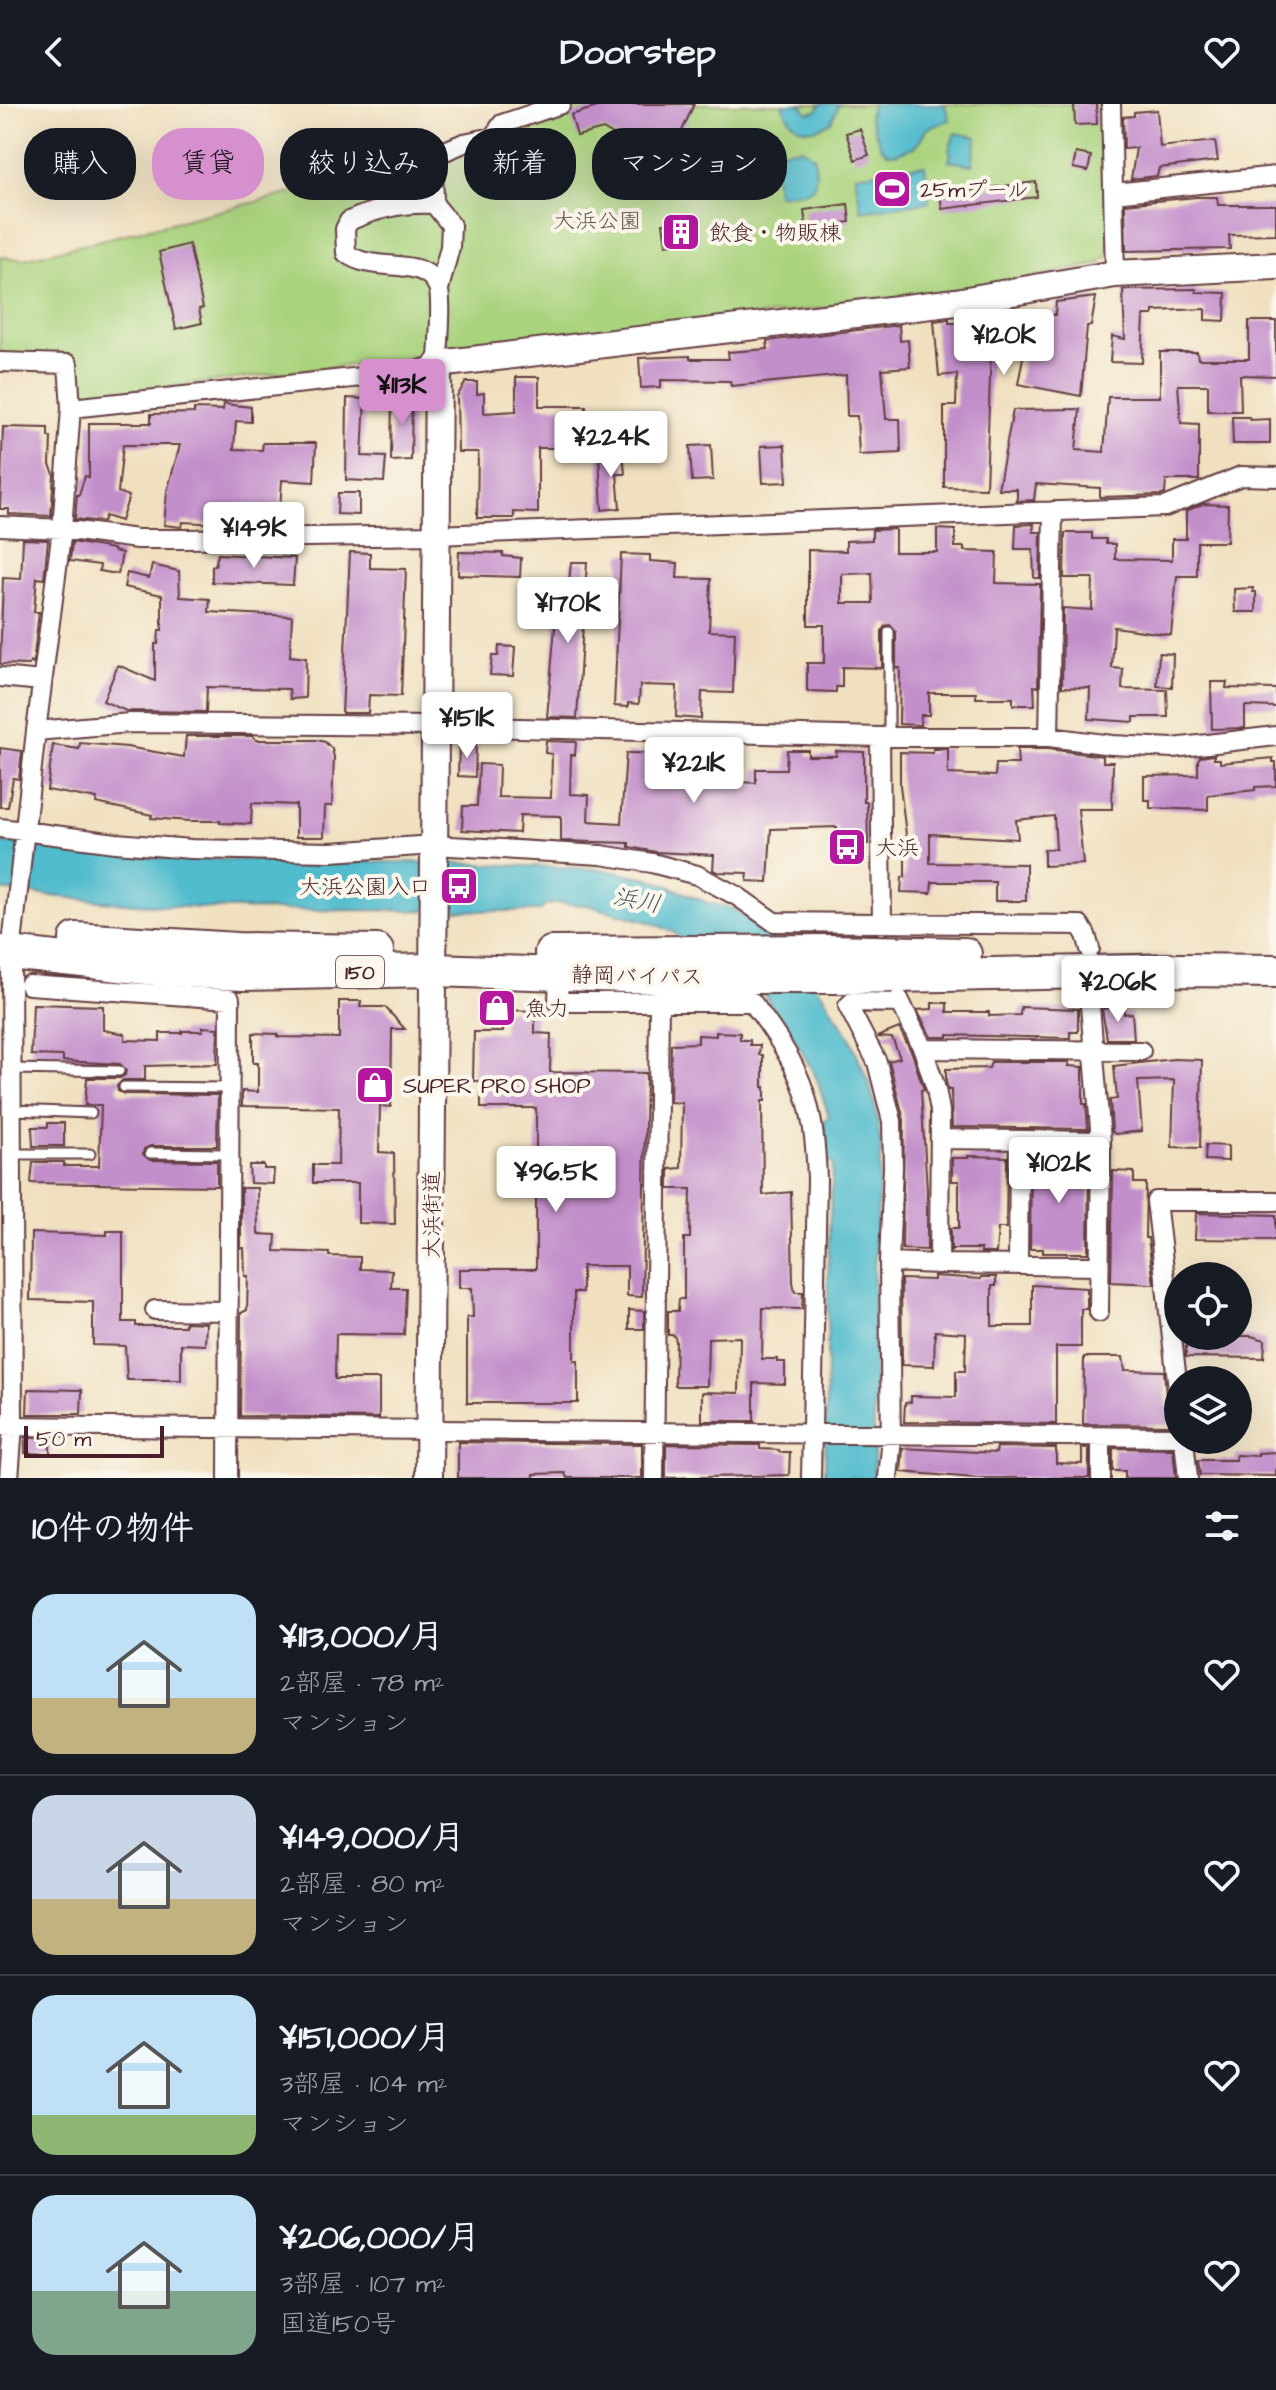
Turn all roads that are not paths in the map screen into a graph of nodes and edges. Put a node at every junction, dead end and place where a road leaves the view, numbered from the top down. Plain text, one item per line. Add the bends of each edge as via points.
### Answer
1 (561, 104) edge
2 (1111, 104) edge
3 (1276, 176) edge
4 (1114, 193) junction
5 (434, 204) junction
6 (1276, 266) edge
7 (1115, 274) junction
8 (439, 289) junction
9 (0, 362) edge
10 (438, 364) junction
11 (71, 408) junction
12 (1276, 477) edge
13 (1053, 511) junction
14 (0, 526) edge
15 (62, 529) junction
16 (436, 535) junction
17 (889, 632) dead end
18 (0, 677) edge
19 (42, 681) junction
20 (434, 726) junction
21 (36, 731) junction
22 (1276, 736) edge
23 (884, 737) junction
24 (1049, 737) junction
25 (0, 828) edge
26 (26, 830) junction
27 (434, 848) junction
28 (882, 925) junction
29 (9, 934) edge
30 (433, 949) junction
31 (1090, 949) junction
32 (1276, 950) edge
33 (1276, 960) edge
34 (984, 965) junction
35 (1182, 965) junction
36 (1276, 971) edge
37 (559, 974) junction
38 (1088, 981) junction
39 (29, 985) dead end
40 (1276, 991) edge
41 (5, 994) edge
42 (659, 1002) junction
43 (923, 1049) junction
44 (1093, 1050) junction
45 (1141, 1051) dead end
46 (11, 1069) junction
47 (119, 1071) dead end
48 (124, 1087) dead end
49 (229, 1088) junction
50 (12, 1110) junction
51 (91, 1113) dead end
52 (940, 1139) junction
53 (1019, 1140) junction
54 (1101, 1141) junction
55 (150, 1153) dead end
56 (12, 1154) junction
57 (90, 1154) dead end
58 (228, 1154) junction
59 (1276, 1201) edge
60 (889, 1262) junction
61 (1018, 1263) junction
62 (939, 1264) junction
63 (1099, 1266) junction
64 (155, 1310) dead end
65 (229, 1311) junction
66 (1099, 1312) dead end
67 (1175, 1366) edge
68 (6, 1426) edge
69 (229, 1429) junction
70 (429, 1431) junction
71 (654, 1433) junction
72 (814, 1434) junction
73 (885, 1435) junction
74 (1101, 1437) junction
75 (1164, 1437) edge
76 (1185, 1454) edge
77 (9, 1478) edge
78 (228, 1478) edge
79 (429, 1478) edge
80 (654, 1478) edge
81 (811, 1478) edge
82 (888, 1478) edge
83 (1101, 1478) edge
84 (1188, 1478) edge

1 - 5 street via 502,124 493,137 433,156
2 - 4 street
3 - 4 street
4 - 7 street
5 - 8 street via 451,225
5 - 8 street via 388,208 349,221 346,253 366,265 421,270
6 - 7 street
7 - 10 street via 956,302
8 - 10 street
9 - 11 street via 68,364
10 - 11 street via 418,371
10 - 16 street, 大浜街道
11 - 15 street
12 - 13 street via 1241,476 1165,507
13 - 16 street
13 - 24 street
14 - 15 street
15 - 16 street via 137,539
15 - 19 street
16 - 20 street, 大浜街道
17 - 23 lane
18 - 19 street
19 - 21 street
20 - 21 street via 130,723
20 - 23 street
20 - 27 street, 大浜街道
21 - 26 street
22 - 24 street via 1173,748
23 - 24 street
23 - 28 street
25 - 26 street
26 - 27 street via 191,849
26 - 29 street
27 - 28 street via 601,855 652,863 697,875 774,922
27 - 30 street, 大浜街道
28 - 31 street via 1080,925
29 - 30 highway, 静岡バイパス / 150 via 166,970 243,974
29 - 41 street
30 - 34 highway, 静岡バイパス / 150 via 806,951
30 - 37 highway, 静岡バイパス / 150
30 - 70 street, 大浜街道
31 - 32 highway, 150
31 - 34 highway, 150
33 - 35 highway, 静岡バイパス / 150
34 - 35 highway, 静岡バイパス / 150
34 - 37 highway, 静岡バイパス / 150 via 828,977
34 - 38 highway, 150
35 - 36 highway, 静岡バイパス / 150
37 - 42 street via 558,1002
38 - 40 highway, 150
38 - 44 street
39 - 49 street via 230,999
41 - 46 street
42 - 71 street
42 - 72 street via 752,1002 802,1078 817,1179
43 - 44 street
43 - 52 street via 936,1089
43 - 60 street via 899,1001 848,1006 877,1062 892,1121
44 - 45 street
44 - 54 street
46 - 47 lane
46 - 50 street
48 - 49 lane
49 - 58 street
50 - 51 lane
50 - 56 street
52 - 53 street
52 - 62 street
53 - 54 street
53 - 61 street
54 - 63 street
55 - 58 lane
56 - 57 lane
56 - 68 street
58 - 65 street
59 - 67 street via 1156,1201
60 - 62 street
60 - 73 street
61 - 62 street
61 - 63 street
63 - 66 street
64 - 65 street
65 - 69 street
68 - 69 street
68 - 77 street
69 - 70 street
69 - 78 street
70 - 71 street
70 - 79 street, 大浜街道
71 - 72 street
71 - 80 street
72 - 73 street
72 - 81 street
73 - 74 street
73 - 82 street via 891,1448
74 - 75 street
74 - 83 street
76 - 84 street

